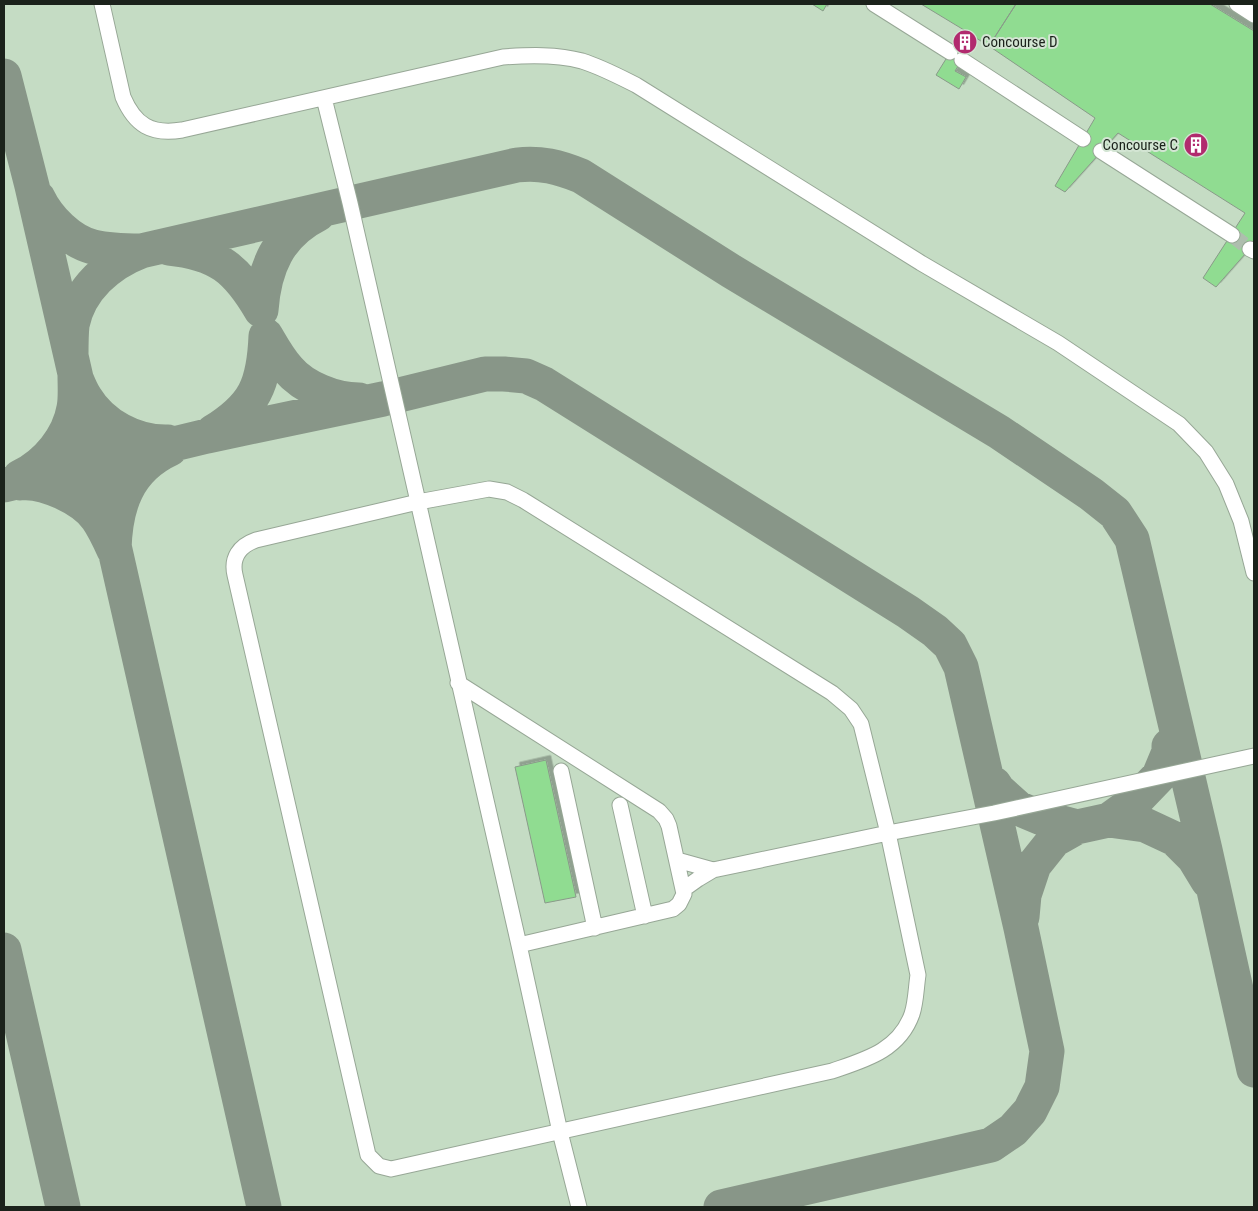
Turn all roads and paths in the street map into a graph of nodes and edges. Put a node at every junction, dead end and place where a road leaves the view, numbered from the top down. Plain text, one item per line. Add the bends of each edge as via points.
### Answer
1 (102, 4) edge
2 (874, 4) edge
3 (1237, 4) edge
4 (1254, 14) edge
5 (324, 98) junction
6 (1083, 140) dead end
7 (1101, 151) dead end
8 (1232, 235) tunnel mouth
9 (418, 502) junction
10 (1254, 573) edge
11 (458, 682) junction
12 (1254, 756) edge
13 (561, 771) dead end
14 (620, 806) dead end
15 (888, 832) junction
16 (677, 860) junction
17 (713, 870) junction
18 (684, 889) junction
19 (645, 916) junction
20 (595, 928) junction
21 (519, 945) junction
22 (560, 1132) junction
23 (579, 1207) edge

1 - 5 lane via 123,97 129,111 150,128 176,131
2 - 6 lane
3 - 4 lane
5 - 9 lane
5 - 10 lane via 516,56 580,61 636,85 921,263 1058,343 1179,424 1206,452 1226,484 1241,521
7 - 8 lane
9 - 11 lane
9 - 15 lane via 489,489 507,492 832,693 851,709 861,724
9 - 22 lane via 248,542 234,560 234,575 368,1155 379,1166 398,1169
11 - 16 lane via 659,811 669,826
11 - 21 lane
12 - 15 lane via 994,813
13 - 20 lane
14 - 19 lane
15 - 17 lane
15 - 22 lane via 918,975 911,1015 892,1044 873,1057 832,1071
16 - 17 lane
16 - 18 lane
17 - 18 lane
18 - 19 lane via 683,898 673,909
19 - 20 lane
20 - 21 lane
21 - 22 lane
22 - 23 lane

